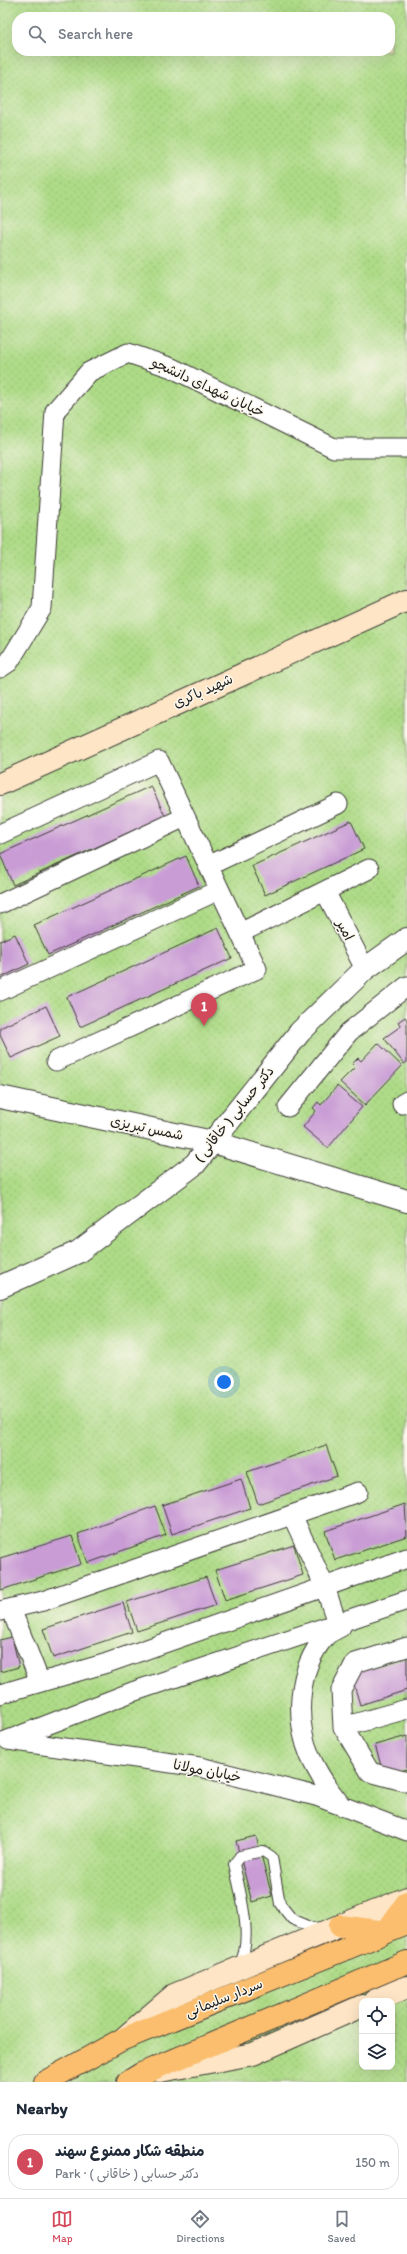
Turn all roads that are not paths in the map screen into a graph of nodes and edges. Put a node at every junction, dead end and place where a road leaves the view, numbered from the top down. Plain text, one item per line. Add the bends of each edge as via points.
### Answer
1 (407, 448) edge
2 (407, 600) edge
3 (0, 668) edge
4 (0, 784) edge
5 (338, 804) dead end
6 (185, 817) junction
7 (0, 834) edge
8 (208, 866) junction
9 (369, 869) dead end
10 (219, 890) junction
11 (325, 891) junction
12 (0, 904) edge
13 (240, 933) junction
14 (407, 939) edge
15 (365, 969) junction
16 (407, 986) edge
17 (0, 992) edge
18 (56, 1061) dead end
19 (0, 1097) edge
20 (288, 1108) dead end
21 (213, 1142) junction
22 (407, 1201) edge
23 (0, 1287) edge
24 (358, 1492) dead end
25 (292, 1515) junction
26 (407, 1558) edge
27 (325, 1587) junction
28 (407, 1600) edge
29 (5, 1610) edge
30 (365, 1614) junction
31 (336, 1623) junction
32 (407, 1647) edge
33 (40, 1682) junction
34 (0, 1694) edge
35 (407, 1708) edge
36 (342, 1727) junction
37 (4, 1741) edge
38 (407, 1782) edge
39 (343, 1807) junction
40 (407, 1831) edge
41 (407, 1898) edge
42 (407, 1902) edge
43 (407, 1924) edge
44 (340, 1926) junction
45 (386, 1932) junction
46 (407, 1962) edge
47 (237, 1969) junction
48 (407, 1987) edge
49 (381, 1998) edge
50 (359, 2007) edge
51 (121, 2040) junction
52 (135, 2078) edge
53 (45, 2082) edge

1 - 3 street, خیابان شهدای دانشجو via 334,448 172,368 128,353 89,372 55,412 42,608 9,662
2 - 4 main road, شهید باکری
5 - 8 street
6 - 7 street via 159,761
6 - 8 street
6 - 12 street
8 - 10 street
9 - 11 street
10 - 13 street
10 - 17 street
11 - 13 street
11 - 15 street, امیر
13 - 18 street via 257,969
14 - 15 street, دکتر حسابی ( خاقانی )
15 - 21 street, دکتر حسابی ( خاقانی ) via 300,1032
16 - 20 street via 349,1032
19 - 21 street, شمس تبریزی
21 - 22 street, شمس تبریزی
21 - 23 street, دکتر حسابی ( خاقانی ) via 195,1164 78,1252
24 - 25 street
25 - 27 street
25 - 29 street via 42,1601
26 - 27 street
27 - 31 street
27 - 33 street via 107,1663
28 - 30 street
29 - 33 street
30 - 31 street
30 - 39 street via 326,1635 310,1657 301,1689 301,1718 309,1754 323,1782
31 - 37 street via 132,1692
32 - 36 street via 355,1663 341,1690
33 - 34 street
35 - 36 street
36 - 38 street via 370,1772
37 - 39 street, خیابان مولانا via 200,1768 316,1796
39 - 40 street, خیابان مولانا
41 - 44 main road
42 - 45 main road
43 - 45 main road, سردار سلیمانی
44 - 45 main road
44 - 47 main road
44 - 47 lane via 313,1928 292,1919 280,1904 272,1858 263,1851 240,1856 234,1864 246,1935 244,1955
45 - 51 main road, سردار سلیمانی
46 - 52 main road
47 - 51 main road via 174,1994
48 - 49 main road
50 - 52 main road via 253,2054
51 - 53 main road, سردار سلیمانی

